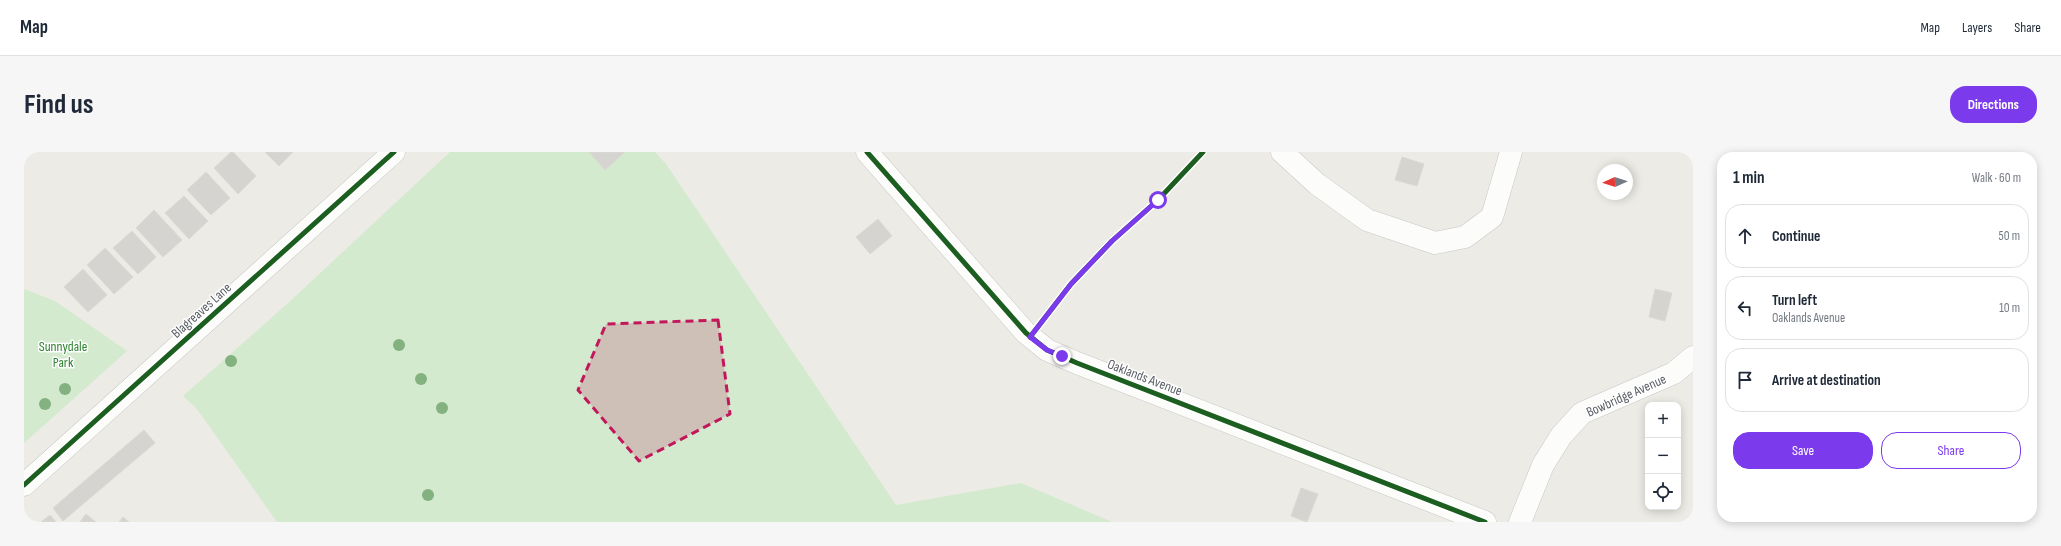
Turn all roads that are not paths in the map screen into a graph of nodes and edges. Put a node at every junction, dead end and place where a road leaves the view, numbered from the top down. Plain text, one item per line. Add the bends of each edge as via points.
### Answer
1 (394, 152) edge
2 (867, 152) edge
3 (1282, 152) edge
4 (1511, 152) edge
5 (1693, 357) edge
6 (24, 485) edge
7 (1485, 522) edge
8 (1520, 522) edge

1 - 6 street, Blagreaves Lane
2 - 7 street, Oaklands Avenue via 1026,333 1047,350
3 - 4 street via 1318,184 1367,220 1435,243 1465,237 1492,216
5 - 8 street, Bowbridge Avenue via 1674,373 1582,413 1561,436 1543,465

